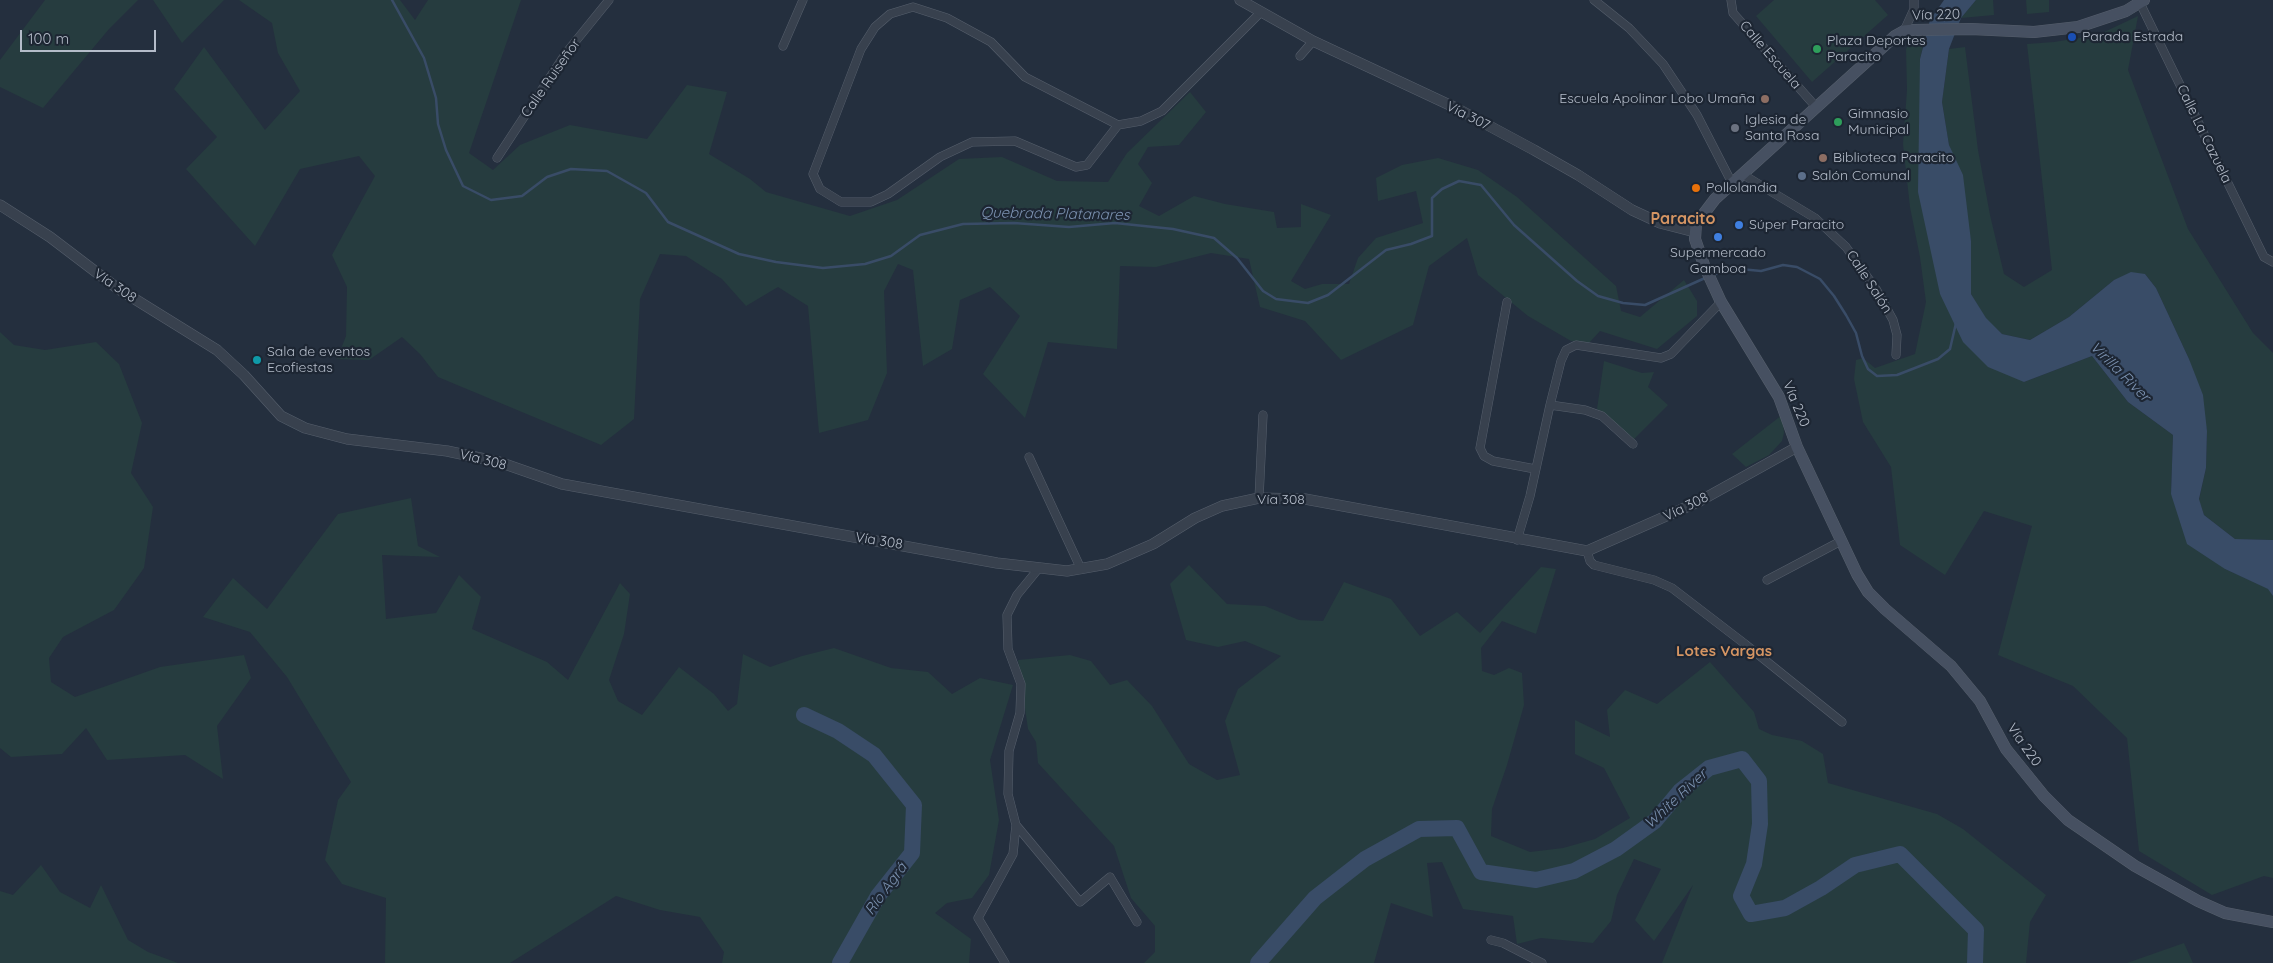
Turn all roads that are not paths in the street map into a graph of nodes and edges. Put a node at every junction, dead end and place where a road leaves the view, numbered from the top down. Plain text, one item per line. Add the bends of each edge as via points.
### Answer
1 (609, 0) edge
2 (803, 0) edge
3 (1240, 0) edge
4 (1594, 0) edge
5 (1731, 0) edge
6 (1914, 0) edge
7 (2142, 1) edge
8 (1261, 12) junction
9 (1909, 31) junction
10 (1313, 41) junction
11 (783, 46) dead end
12 (1300, 56) dead end
13 (1816, 107) junction
14 (1118, 125) junction
15 (497, 158) dead end
16 (1742, 174) junction
17 (1732, 183) junction
18 (0, 205) edge
19 (1694, 232) junction
20 (2273, 262) edge
21 (1507, 302) dead end
22 (1721, 302) junction
23 (1896, 355) dead end
24 (1550, 405) junction
25 (1263, 415) dead end
26 (1633, 444) dead end
27 (1798, 447) junction
28 (1028, 457) dead end
29 (1535, 469) junction
30 (1259, 498) junction
31 (1517, 540) junction
32 (1841, 541) junction
33 (1587, 551) junction
34 (1039, 568) junction
35 (1081, 569) junction
36 (1767, 580) dead end
37 (1842, 722) dead end
38 (1016, 825) junction
39 (1137, 922) dead end
40 (2273, 922) edge
41 (1491, 940) dead end
42 (1005, 963) edge
43 (1542, 963) edge

1 - 15 street, Calle Ruiseñor via 566,53
2 - 11 street
3 - 8 street, Vía 307
4 - 17 street via 1629,28 1663,64 1697,115
5 - 13 street, Calle Escuela via 1733,12
6 - 9 street
7 - 9 main road, Vía 220 via 2109,18 2078,27 2034,32
7 - 20 street, Calle La Cazuela via 2264,257
8 - 10 street, Vía 307
8 - 14 street via 1162,111 1141,122
9 - 13 main road, Vía 220 via 1895,36
10 - 12 street
10 - 19 street, Vía 307 via 1464,113 1578,175 1632,210 1660,223
13 - 16 main road, Vía 220
14 - 14 street via 1086,165 1076,167 1015,141 972,142 940,157 888,194 871,202 841,202 820,189 813,174 861,49 875,26 890,14 913,7 947,18 991,42 1025,78
16 - 17 main road, Vía 220
16 - 23 street, Calle Salón via 1815,218 1846,247 1893,320 1897,335
17 - 19 main road, Vía 220 via 1700,218
18 - 34 street, Vía 308 via 50,237 117,288 217,350 281,416 305,428 348,439 447,451 490,460 562,484 996,563
19 - 22 main road, Vía 220 via 1697,247
21 - 29 street via 1480,448 1484,456 1493,461
22 - 24 street via 1671,354 1661,358 1576,345 1566,350
22 - 27 main road, Vía 220 via 1779,397
24 - 26 street via 1602,416
24 - 29 street
25 - 30 street
27 - 32 main road, Vía 220
27 - 33 street, Vía 308 via 1698,502
28 - 35 street
29 - 31 street
30 - 31 street, Vía 308 via 1305,499
30 - 35 street, Vía 308 via 1222,506 1123,558
31 - 33 street, Vía 308
32 - 36 street
32 - 40 main road, Vía 220 via 1868,592 1951,666 1980,701 2006,749 2068,820 2135,866 2198,901 2225,913
33 - 37 street via 1594,565 1654,580 1672,588
34 - 35 street, Vía 308
34 - 38 street via 1017,595 1007,614 1008,649 1021,684 1020,713 1009,751 1008,794
38 - 39 street via 1080,902 1110,877
38 - 42 street via 1012,854 978,918
41 - 43 street

